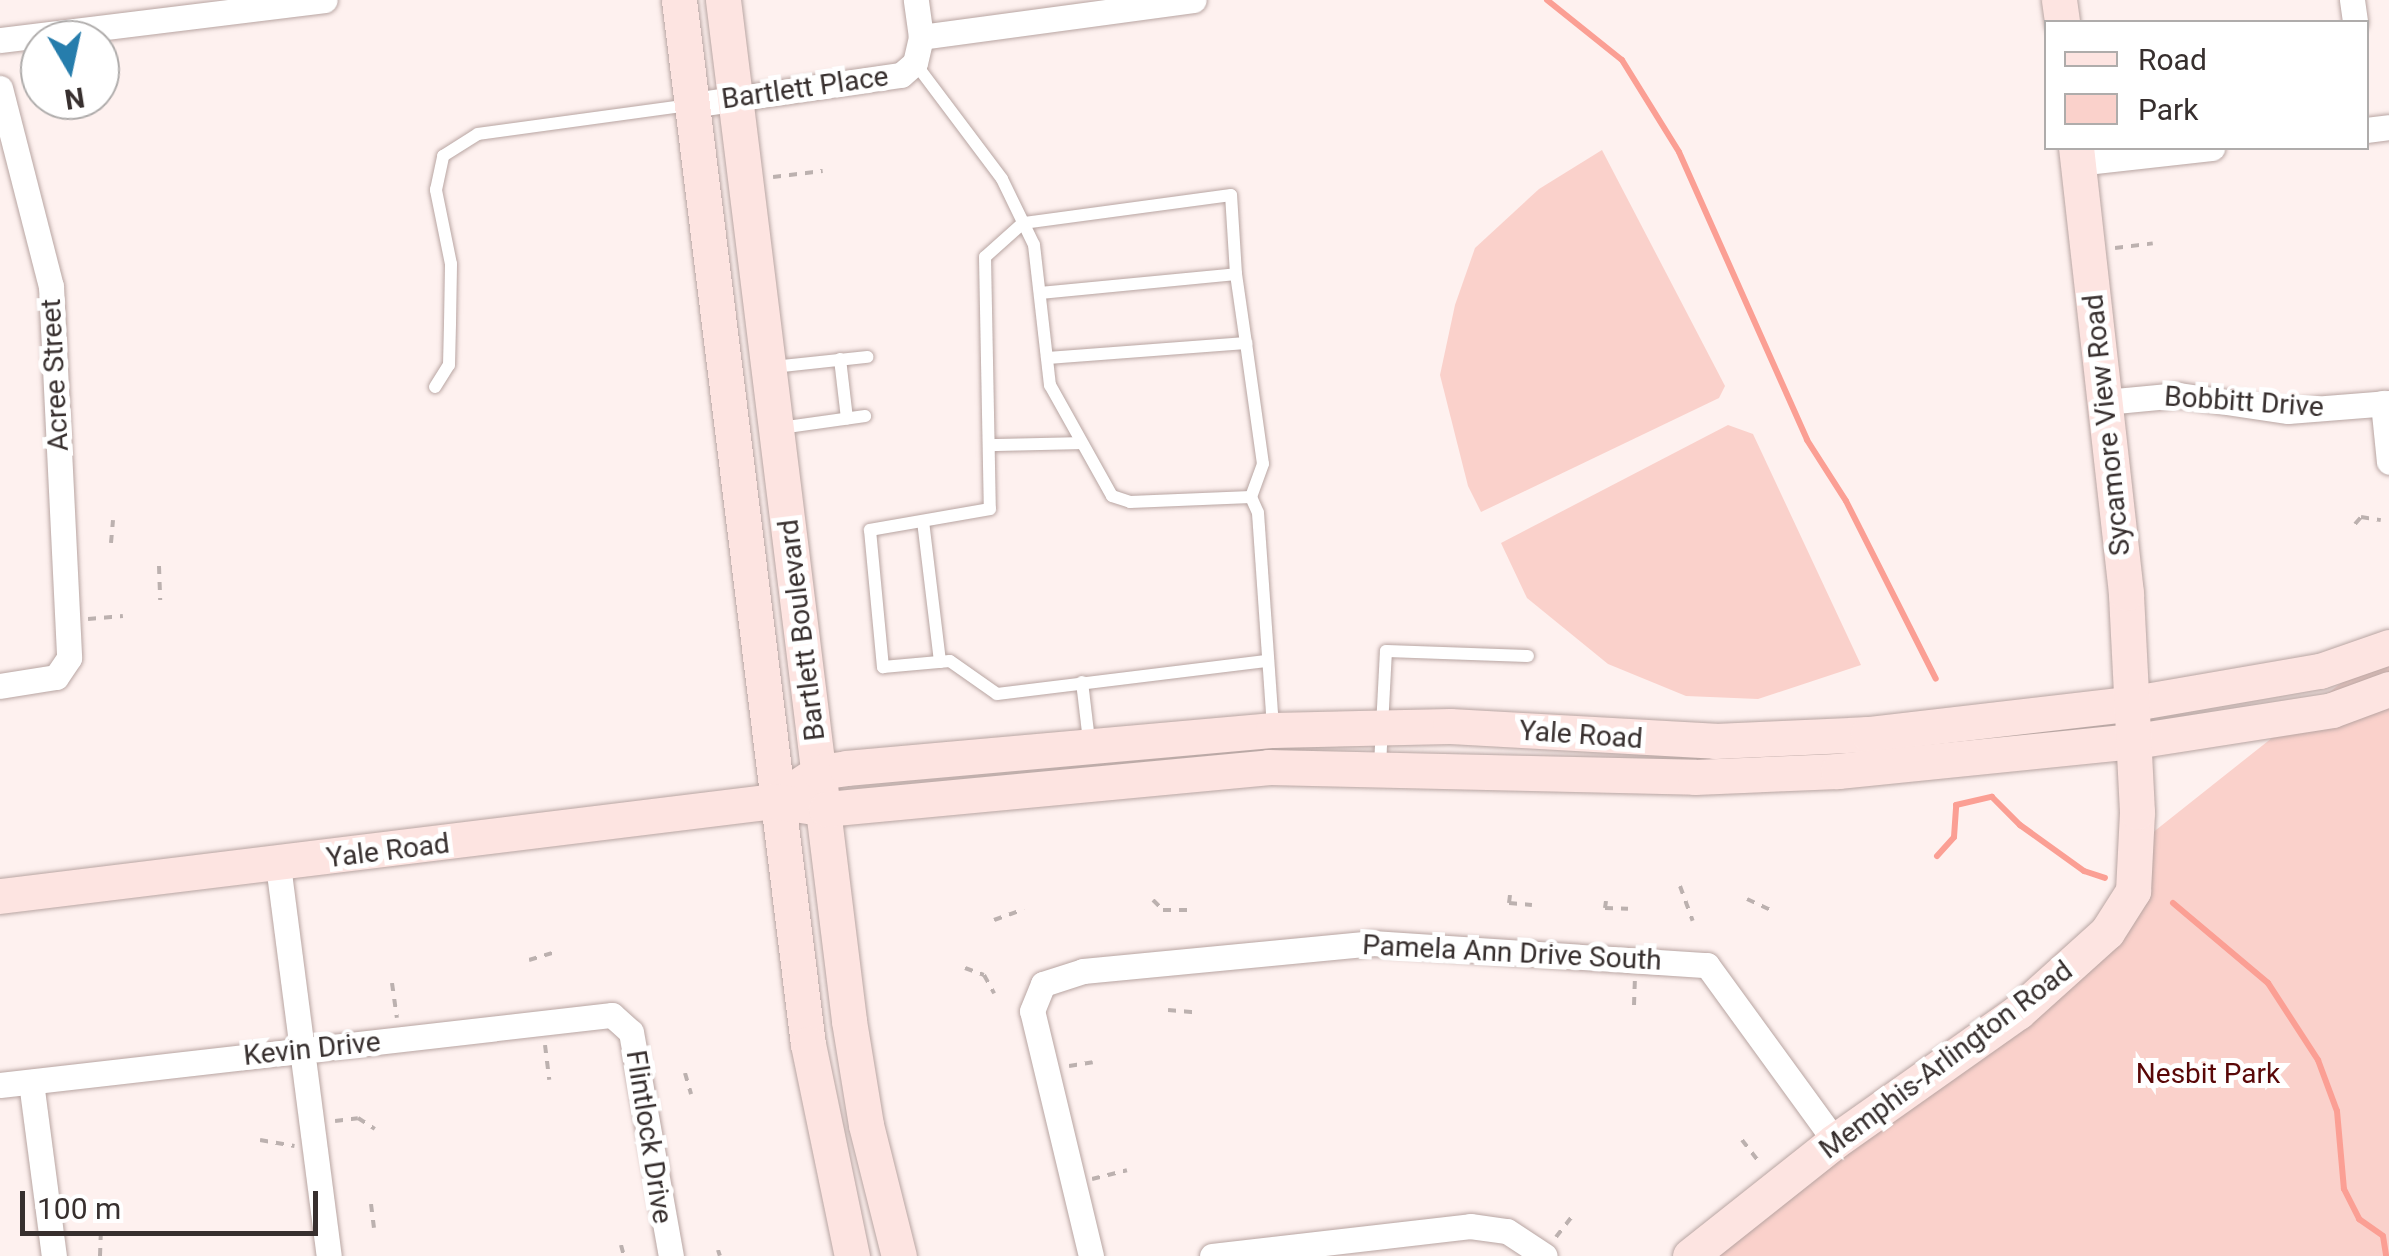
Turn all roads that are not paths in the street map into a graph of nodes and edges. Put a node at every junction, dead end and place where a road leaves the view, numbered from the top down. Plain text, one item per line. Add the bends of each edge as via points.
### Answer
1 (326, 0) edge
2 (679, 0) edge
3 (723, 0) edge
4 (916, 0) edge
5 (1192, 0) edge
6 (920, 36) junction
7 (0, 40) edge
8 (915, 63) junction
9 (0, 88) edge
10 (736, 99) junction
11 (692, 105) junction
12 (2173, 150) edge
13 (2077, 155) edge
14 (1023, 223) junction
15 (1236, 274) junction
16 (1040, 294) junction
17 (1246, 343) junction
18 (867, 357) dead end
19 (1047, 358) junction
20 (840, 360) junction
21 (435, 387) dead end
22 (774, 398) junction
23 (2105, 402) junction
24 (2386, 403) edge
25 (727, 406) junction
26 (865, 416) dead end
27 (847, 419) junction
28 (1079, 442) junction
29 (992, 444) junction
30 (2389, 462) edge
31 (1251, 497) junction
32 (923, 521) junction
33 (2389, 647) edge
34 (1528, 656) dead end
35 (1266, 660) junction
36 (940, 662) junction
37 (1082, 682) junction
38 (0, 686) edge
39 (2389, 690) edge
40 (2134, 703) junction
41 (1381, 727) junction
42 (1273, 730) junction
43 (2135, 741) junction
44 (1089, 742) junction
45 (1380, 765) junction
46 (819, 772) junction
47 (776, 800) junction
48 (826, 809) junction
49 (278, 865) junction
50 (0, 896) edge
51 (623, 1020) joint
52 (303, 1050) junction
53 (31, 1082) junction
54 (0, 1085) edge
55 (1835, 1141) junction
56 (1550, 1247) edge
57 (54, 1256) edge
58 (328, 1256) edge
59 (670, 1256) edge
60 (852, 1256) edge
61 (899, 1256) edge
62 (1091, 1256) edge
63 (1212, 1256) edge
64 (1690, 1256) edge

1 - 7 street
2 - 11 main road, Bartlett Boulevard
3 - 10 main road, Bartlett Boulevard
4 - 6 street
5 - 6 street
6 - 8 street
8 - 10 street, Bartlett Place via 900,75
8 - 14 lane via 1002,179
9 - 38 street, Acree Street via 51,286 68,667 50,679
10 - 11 street, Bartlett Place
10 - 22 main road, Bartlett Boulevard
11 - 21 lane via 478,134 443,156 436,190 448,232 449,364
11 - 25 main road, Bartlett Boulevard
12 - 13 street
13 - 23 main road, Sycamore View Road
14 - 15 lane via 1230,195
14 - 16 lane via 1034,246
14 - 29 lane via 984,257
15 - 16 lane
15 - 17 lane
16 - 19 lane
17 - 19 lane
17 - 31 lane via 1263,464
18 - 20 lane
19 - 28 lane via 1056,399
20 - 22 lane
20 - 27 lane
22 - 25 main road
22 - 27 lane
22 - 46 main road, Bartlett Boulevard
23 - 24 street, Bobbitt Drive via 2179,395 2288,411
23 - 40 main road, Sycamore View Road
24 - 30 street, Bobbitt Drive
25 - 47 main road, Bartlett Boulevard
26 - 27 lane
28 - 29 lane
28 - 31 lane via 1112,496 1130,502
29 - 32 lane via 990,510
31 - 35 lane via 1258,513
32 - 36 lane
32 - 36 lane via 870,530 882,667
33 - 40 main road, Yale Road via 2320,671
34 - 41 lane via 1386,651
35 - 37 lane
35 - 42 lane
36 - 37 lane via 950,661 997,694
37 - 44 lane
39 - 43 main road, Yale Road via 2332,710
40 - 41 main road, Yale Road via 1772,740
40 - 43 main road, Memphis-Arlington Road
41 - 42 main road, Yale Road
41 - 45 lane
42 - 44 main road, Yale Road
43 - 45 main road, Yale Road via 1783,775
43 - 55 main road, Memphis-Arlington Road via 2132,892 2107,932 2018,1012
44 - 46 main road, Yale Road
45 - 48 main road, Yale Road via 1138,776
46 - 47 main road, Yale Road
46 - 48 main road, Bartlett Boulevard
47 - 48 main road, Yale Road
47 - 49 main road, Yale Road
47 - 60 main road, Bartlett Boulevard via 823,1137
48 - 61 main road, Bartlett Boulevard via 863,1108
49 - 50 main road, Yale Road
49 - 52 street
51 - 52 street, Kevin Drive via 585,1017
51 - 59 street, Flintlock Drive via 632,1039
52 - 53 street, Kevin Drive
52 - 58 street
53 - 54 street, Kevin Drive
53 - 57 street
55 - 62 street, Pamela Ann Drive South via 1712,956 1372,943 1099,970 1043,984 1032,1001
55 - 64 main road, Memphis-Arlington Road
56 - 63 street via 1470,1226

